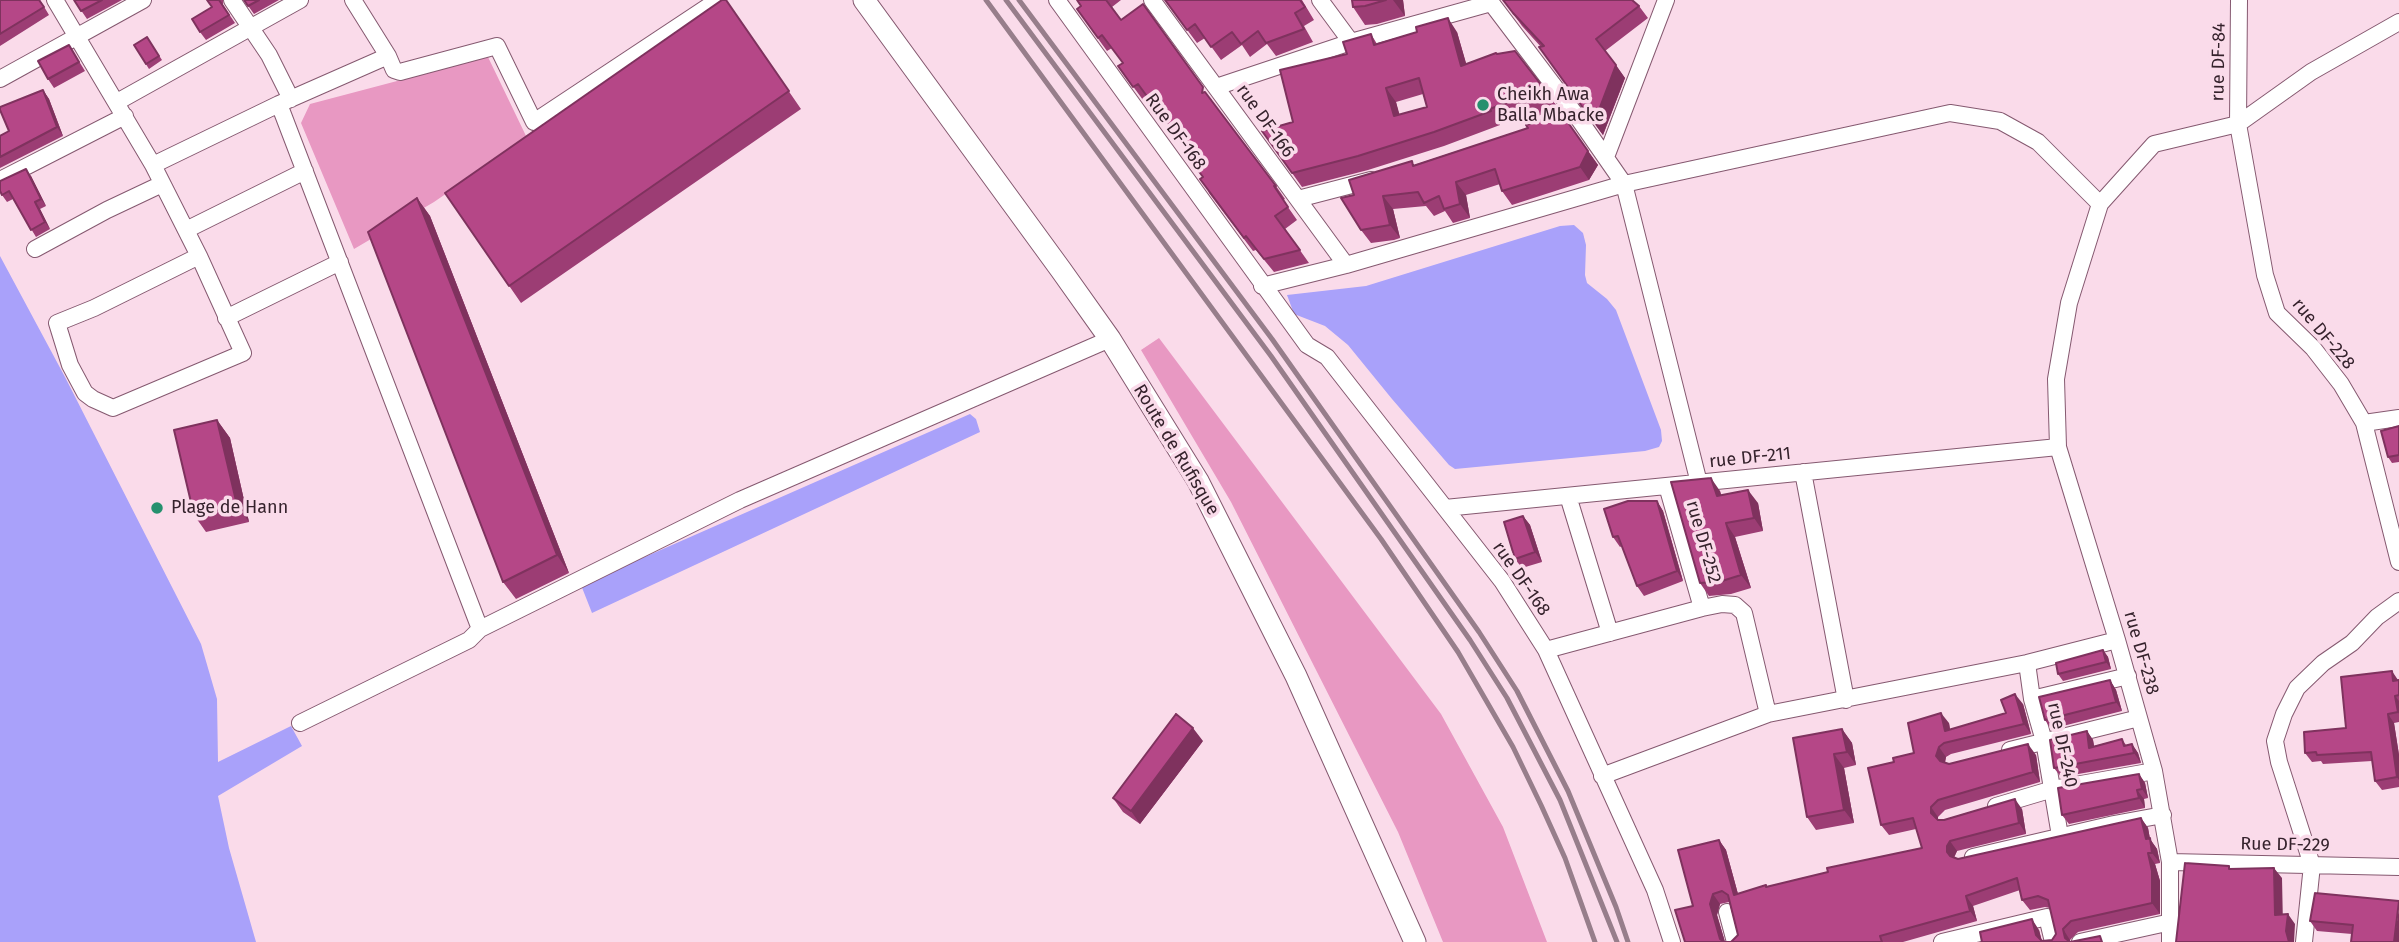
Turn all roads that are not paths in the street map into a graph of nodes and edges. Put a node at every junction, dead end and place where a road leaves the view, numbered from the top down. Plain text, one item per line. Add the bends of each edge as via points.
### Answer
1 (55, 0) edge
2 (143, 0) edge
3 (232, 0) edge
4 (300, 0) edge
5 (353, 0) edge
6 (719, 0) edge
7 (864, 0) edge
8 (1058, 0) edge
9 (1152, 0) edge
10 (1320, 0) edge
11 (2239, 0) edge
12 (1490, 2) edge
13 (1661, 3) edge
14 (2399, 22) edge
15 (250, 28) junction
16 (78, 37) junction
17 (1351, 42) junction
18 (388, 56) junction
19 (0, 79) edge
20 (1216, 87) junction
21 (285, 102) junction
22 (121, 109) junction
23 (2238, 124) junction
24 (1606, 157) junction
25 (153, 166) junction
26 (305, 171) junction
27 (1384, 176) edge
28 (0, 180) edge
29 (162, 184) junction
30 (1624, 184) junction
31 (1298, 199) junction
32 (2100, 204) junction
33 (186, 230) junction
34 (35, 249) dead end
35 (199, 256) junction
36 (340, 262) junction
37 (1346, 265) junction
38 (1262, 286) junction
39 (226, 318) junction
40 (1110, 339) junction
41 (2399, 418) edge
42 (2364, 423) junction
43 (2058, 447) junction
44 (1803, 472) junction
45 (1699, 483) junction
46 (1667, 486) junction
47 (1567, 496) junction
48 (1445, 508) junction
49 (2399, 562) edge
50 (2399, 601) edge
51 (1702, 608) junction
52 (480, 629) junction
53 (1610, 632) junction
54 (2117, 640) junction
55 (1546, 650) junction
56 (2027, 663) junction
57 (2128, 677) junction
58 (2032, 699) junction
59 (1846, 700) junction
60 (1768, 714) junction
61 (2139, 718) junction
62 (300, 723) dead end
63 (2044, 741) junction
64 (1992, 754) edge
65 (2154, 771) junction
66 (1602, 776) junction
67 (2053, 789) junction
68 (1974, 812) edge
69 (2163, 815) junction
70 (2060, 836) junction
71 (1964, 859) edge
72 (2170, 862) junction
73 (2312, 865) junction
74 (2399, 867) edge
75 (1727, 912) edge
76 (2171, 922) junction
77 (1415, 942) edge
78 (1672, 942) edge
79 (1735, 942) edge
80 (1942, 942) edge
81 (2053, 942) edge
82 (2080, 942) edge
83 (2170, 942) edge
84 (2304, 942) edge

1 - 16 street
2 - 16 street
3 - 15 street
4 - 15 street
5 - 18 street
6 - 18 street via 534,122 497,46 400,72 394,70
7 - 40 main road, Route de Rufisque
8 - 38 street, Rue DF-168
9 - 20 street, rue DF-166
10 - 17 street
11 - 23 street, rue DF-84
12 - 17 street
12 - 24 street via 1569,117
13 - 24 street
14 - 23 street via 2311,72
15 - 21 street via 269,55
15 - 22 street
16 - 19 street
16 - 22 street
17 - 20 street
18 - 21 street
20 - 31 street, rue DF-166
21 - 25 street
21 - 26 street
22 - 25 street
22 - 28 street
23 - 32 street via 2154,144
23 - 42 street, rue DF-228 via 2265,275 2277,313 2313,348
24 - 30 street
25 - 29 street
26 - 33 street
26 - 36 street
27 - 31 street
29 - 33 street
29 - 34 street
30 - 32 street via 1950,113 2000,121 2038,142
30 - 37 street
30 - 45 street
31 - 37 street, rue DF-166
32 - 43 street, rue DF-238 via 2069,303 2056,379
33 - 35 street
35 - 39 street
35 - 39 street via 60,320 58,330 70,365 85,393 113,408 243,353
36 - 39 street
36 - 52 street
37 - 38 street
38 - 48 street, rue DF-168 via 1307,345 1326,357
40 - 52 street via 740,500
40 - 77 main road, Route de Rufisque via 1198,481 1296,677
41 - 42 street
42 - 49 street, rue DF-228
43 - 44 street, rue DF-211
43 - 54 street, rue DF-238
44 - 45 street, rue DF-211
44 - 59 street
45 - 46 street, rue DF-211
46 - 47 street, rue DF-211
46 - 51 street, rue DF-252
47 - 48 street, rue DF-211
47 - 53 street
48 - 55 street, rue DF-168 via 1502,581
50 - 73 street via 2297,688 2275,741
51 - 53 street
51 - 60 street via 1735,605 1744,612
52 - 62 street via 469,640
53 - 55 street
54 - 56 street
54 - 57 street, rue DF-238
55 - 66 street, rue DF-168
56 - 58 street, rue DF-240
56 - 59 street
57 - 58 street
57 - 61 street, rue DF-238
58 - 63 street, rue DF-240
59 - 60 street
60 - 66 street
61 - 63 street
61 - 65 street, rue DF-238
63 - 64 street
63 - 67 street, rue DF-240
65 - 67 street
65 - 69 street, rue DF-238
66 - 78 street, rue DF-168 via 1655,890
67 - 68 street
67 - 70 street, rue DF-240
69 - 70 street
69 - 72 street, rue DF-238
70 - 71 street
72 - 73 street, Rue DF-229
72 - 76 street, rue DF-238
73 - 74 street, Rue DF-229
73 - 84 street
75 - 79 street
76 - 82 street
76 - 83 street, rue DF-238
80 - 81 street via 2047,917

